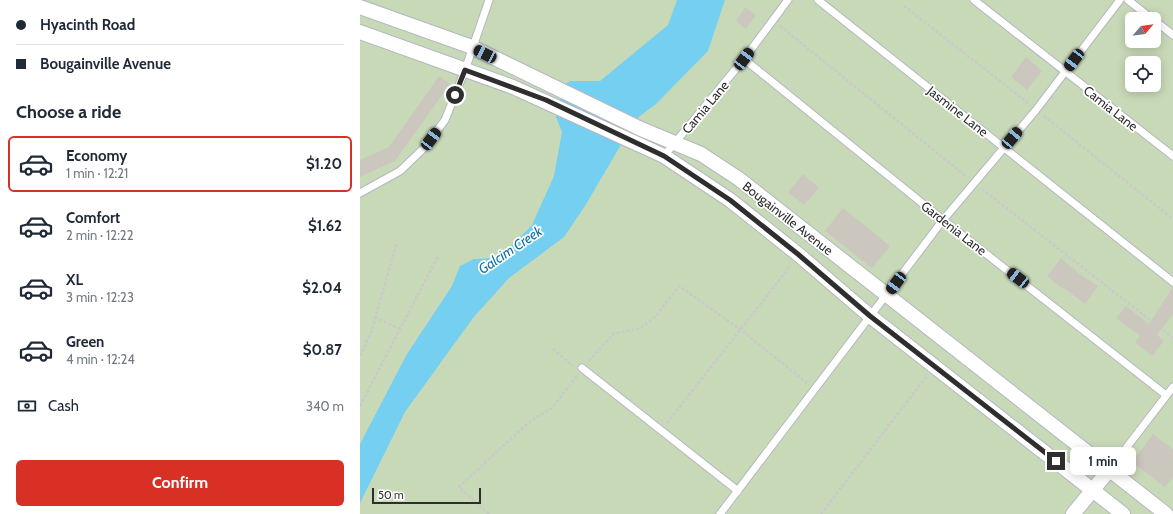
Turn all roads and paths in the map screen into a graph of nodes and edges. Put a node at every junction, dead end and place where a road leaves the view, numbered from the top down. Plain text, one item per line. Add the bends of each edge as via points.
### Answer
1 (489, 0) edge
2 (788, 0) edge
3 (818, 0) edge
4 (974, 0) edge
5 (1120, 0) edge
6 (1128, 0) edge
7 (360, 7) edge
8 (1143, 12) edge
9 (1161, 26) edge
10 (360, 32) edge
11 (1173, 35) edge
12 (472, 47) junction
13 (744, 59) junction
14 (465, 70) junction
15 (1065, 72) junction
16 (675, 142) junction
17 (1004, 147) junction
18 (664, 156) junction
19 (1173, 156) edge
20 (360, 193) edge
21 (943, 220) junction
22 (397, 242) dead end
23 (799, 255) junction
24 (438, 256) dead end
25 (1173, 282) edge
26 (886, 296) junction
27 (870, 316) junction
28 (376, 317) junction
29 (400, 329) junction
30 (741, 330) junction
31 (553, 349) dead end
32 (360, 356) edge
33 (935, 366) junction
34 (581, 370) junction
35 (1173, 387) edge
36 (815, 390) junction
37 (1166, 395) junction
38 (360, 406) edge
39 (661, 430) junction
40 (1110, 469) junction
41 (1092, 490) junction
42 (738, 491) junction
43 (489, 514) edge
44 (720, 514) edge
45 (821, 514) edge
46 (1073, 514) edge
47 (1123, 514) edge
48 (1166, 514) edge

1 - 12 lane
2 - 13 lane, Camia Lane
3 - 17 lane, Jasmine Lane
4 - 15 lane, Camia Lane
5 - 15 lane
6 - 8 lane
7 - 12 street, Bougainville Avenue
9 - 11 lane
10 - 14 street, Bougainville Avenue
12 - 14 lane
12 - 16 street, Bougainville Avenue via 641,129
13 - 16 lane, Camia Lane
13 - 21 lane, Gardenia Lane
14 - 18 street, Bougainville Avenue via 546,100
14 - 20 lane via 445,120 424,148 400,171
15 - 17 lane
15 - 19 lane, Camia Lane
16 - 18 lane, Camia Lane
16 - 26 street, Bougainville Avenue via 701,154 740,179
17 - 21 lane
17 - 25 lane, Jasmine Lane
18 - 23 street, Bougainville Avenue via 730,200
21 - 26 lane
21 - 37 lane, Gardenia Lane
22 - 28 path
23 - 27 street, Bougainville Avenue
23 - 30 path
24 - 29 path
26 - 27 lane
26 - 40 street, Bougainville Avenue
27 - 33 street, Bougainville Avenue
27 - 36 lane
28 - 29 path
28 - 32 path
29 - 38 path
30 - 34 path via 679,286 655,317 641,328 613,334
30 - 36 path
30 - 39 path
31 - 34 path
33 - 41 street, Bougainville Avenue
33 - 45 path
34 - 39 lane
34 - 43 path via 552,408 532,420 459,486
35 - 37 lane
36 - 42 lane
37 - 40 lane
39 - 42 lane
40 - 41 street
40 - 48 street, Bougainville Avenue
41 - 46 street
41 - 47 street, Bougainville Avenue
42 - 44 lane

